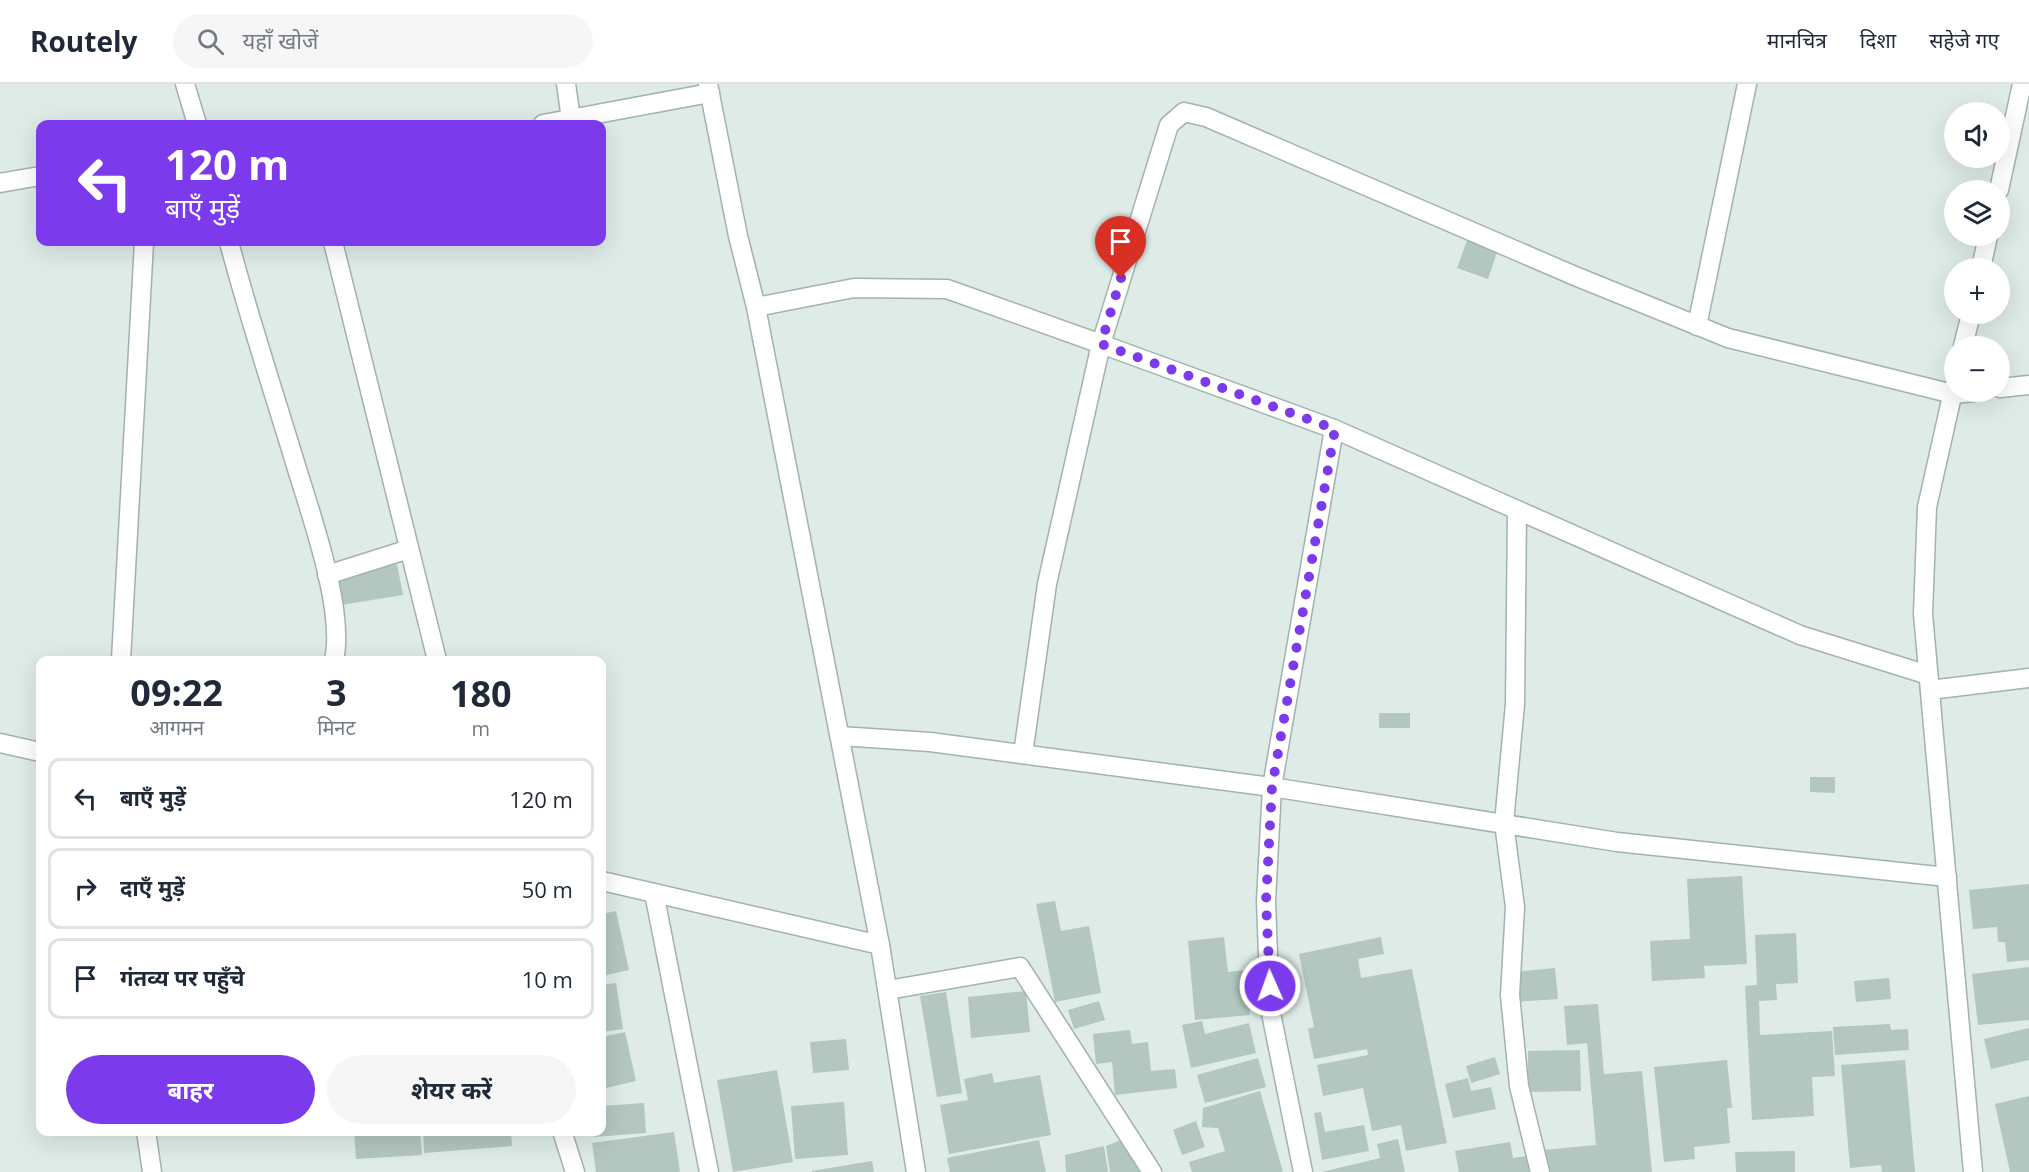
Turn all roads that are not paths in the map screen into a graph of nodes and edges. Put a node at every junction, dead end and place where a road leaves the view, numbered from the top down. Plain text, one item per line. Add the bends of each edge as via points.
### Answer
1 (185, 84) edge
2 (566, 84) edge
3 (1746, 84) edge
4 (2022, 84) edge
5 (709, 88) edge
6 (571, 119) junction
7 (196, 120) edge
8 (565, 120) edge
9 (36, 178) edge
10 (2001, 180) edge
11 (0, 183) edge
12 (144, 246) edge
13 (229, 246) edge
14 (334, 246) edge
15 (756, 307) junction
16 (1697, 326) junction
17 (1101, 344) junction
18 (2029, 385) edge
19 (2010, 387) edge
20 (1944, 388) edge
21 (1951, 402) edge
22 (1335, 429) junction
23 (1517, 510) junction
24 (409, 549) junction
25 (327, 575) junction
26 (121, 656) edge
27 (335, 656) edge
28 (436, 656) edge
29 (2029, 678) edge
30 (1929, 682) junction
31 (840, 736) junction
32 (0, 743) edge
33 (36, 751) edge
34 (1023, 754) junction
35 (1272, 787) junction
36 (1504, 824) junction
37 (1947, 877) junction
38 (606, 882) edge
39 (654, 893) junction
40 (880, 945) junction
41 (888, 990) junction
42 (147, 1136) edge
43 (564, 1136) edge
44 (152, 1172) edge
45 (575, 1172) edge
46 (709, 1172) edge
47 (916, 1172) edge
48 (1152, 1172) edge
49 (1303, 1172) edge
50 (1540, 1172) edge
51 (1973, 1172) edge

1 - 7 street
2 - 6 street
3 - 16 street
4 - 10 street
5 - 6 street
5 - 15 street
6 - 8 street
9 - 11 street
12 - 26 street
13 - 25 street
14 - 24 street
15 - 17 street via 854,288 947,289
15 - 31 street
16 - 17 street via 1206,117 1184,112 1169,125
16 - 20 street via 1728,338
17 - 22 street
17 - 34 street via 1047,584
18 - 19 street
21 - 30 street via 1927,507 1923,614
22 - 23 street
22 - 35 street
23 - 30 street via 1800,635
23 - 36 street via 1515,704
24 - 25 street
24 - 28 street
25 - 27 street via 334,613
29 - 30 street
30 - 37 street
31 - 34 street
31 - 40 street
32 - 33 street
34 - 35 street
35 - 36 street
35 - 49 street via 1266,901 1270,1008
36 - 37 street via 1617,842
36 - 50 street via 1515,907 1510,995 1519,1086
37 - 51 street
38 - 39 street
39 - 40 street
39 - 46 street
40 - 41 street
41 - 47 street
41 - 48 street via 1020,967
42 - 44 street
43 - 45 street

